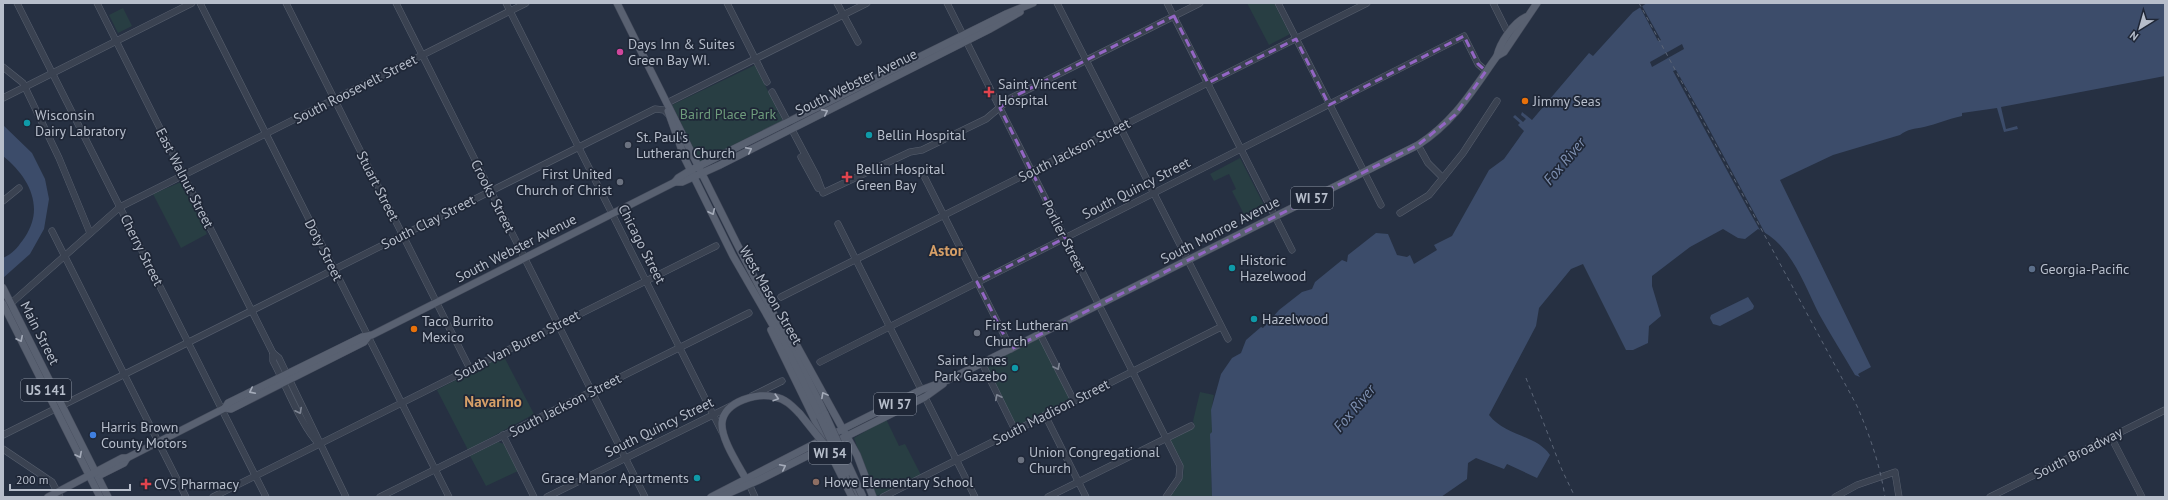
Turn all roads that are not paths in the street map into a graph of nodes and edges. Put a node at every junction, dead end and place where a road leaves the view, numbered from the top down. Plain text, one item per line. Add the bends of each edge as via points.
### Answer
1 (17, 3) edge
2 (97, 3) edge
3 (192, 3) edge
4 (200, 3) edge
5 (286, 3) edge
6 (396, 3) edge
7 (506, 3) edge
8 (526, 3) edge
9 (617, 3) edge
10 (727, 3) edge
11 (837, 3) edge
12 (867, 3) edge
13 (947, 3) edge
14 (1033, 3) edge
15 (1057, 3) edge
16 (1167, 3) edge
17 (1200, 3) edge
18 (1278, 3) edge
19 (1367, 3) edge
20 (1493, 3) edge
21 (1537, 3) edge
22 (510, 11) junction
23 (843, 15) junction
24 (1174, 16) junction
25 (1512, 35) junction
26 (965, 39) junction
27 (1296, 39) junction
28 (116, 41) junction
29 (858, 42) dead end
30 (422, 55) junction
31 (755, 59) junction
32 (1086, 60) junction
33 (3, 67) edge
34 (1486, 71) junction
35 (52, 73) junction
36 (767, 82) dead end
37 (1208, 83) junction
38 (25, 87) junction
39 (772, 92) dead end
40 (3, 98) edge
41 (334, 99) junction
42 (1497, 101) dead end
43 (667, 103) junction
44 (1329, 105) junction
45 (1000, 108) junction
46 (669, 115) junction
47 (788, 127) junction
48 (1120, 127) junction
49 (266, 134) junction
50 (1418, 145) junction
51 (579, 147) junction
52 (1241, 149) junction
53 (1032, 171) junction
54 (696, 172) junction
55 (1363, 172) junction
56 (184, 175) junction
57 (925, 178) dead end
58 (1443, 178) junction
59 (19, 188) dead end
60 (491, 191) junction
61 (1153, 194) junction
62 (3, 201) edge
63 (120, 206) junction
64 (1381, 206) dead end
65 (613, 214) junction
66 (1400, 214) dead end
67 (944, 215) junction
68 (1275, 217) junction
69 (838, 224) dead end
70 (52, 231) dead end
71 (90, 233) junction
72 (403, 235) junction
73 (1065, 238) junction
74 (716, 246) dead end
75 (1292, 250) dead end
76 (64, 256) junction
77 (525, 258) junction
78 (856, 259) junction
79 (1187, 261) junction
80 (334, 269) junction
81 (646, 280) junction
82 (977, 282) junction
83 (3, 288) edge
84 (781, 297) dead end
85 (436, 302) junction
86 (1099, 304) junction
87 (6, 307) edge
88 (767, 309) junction
89 (252, 310) junction
90 (749, 313) dead end
91 (558, 324) junction
92 (889, 326) junction
93 (1221, 327) junction
94 (1040, 334) junction
95 (368, 337) junction
96 (1228, 340) dead end
97 (188, 342) junction
98 (680, 347) junction
99 (1011, 349) junction
100 (820, 362) dead end
101 (982, 363) junction
102 (470, 369) junction
103 (1133, 371) junction
104 (124, 374) junction
105 (286, 378) junction
106 (782, 381) dead end
107 (592, 391) junction
108 (923, 394) junction
109 (747, 399) junction
110 (804, 399) junction
111 (1074, 401) junction
112 (401, 403) junction
113 (733, 405) junction
114 (58, 407) junction
115 (224, 409) junction
116 (2165, 410) edge
117 (713, 415) junction
118 (1044, 415) junction
119 (822, 416) junction
120 (1191, 426) dead end
121 (1015, 430) junction
122 (844, 432) junction
123 (724, 434) junction
124 (3, 435) edge
125 (503, 435) junction
126 (2111, 437) junction
127 (1166, 438) junction
128 (158, 442) junction
129 (826, 442) junction
130 (319, 444) junction
131 (809, 447) junction
132 (3, 449) edge
133 (625, 458) junction
134 (956, 459) junction
135 (435, 470) junction
136 (93, 474) junction
137 (255, 476) junction
138 (747, 481) junction
139 (1078, 482) junction
140 (59, 495) edge
141 (48, 497) edge
142 (100, 497) edge
143 (108, 497) edge
144 (186, 497) edge
145 (213, 497) edge
146 (266, 497) edge
147 (346, 497) edge
148 (380, 497) edge
149 (449, 497) edge
150 (534, 497) edge
151 (548, 497) edge
152 (644, 497) edge
153 (712, 497) edge
154 (720, 497) edge
155 (755, 497) edge
156 (852, 497) edge
157 (857, 497) edge
158 (863, 497) edge
159 (873, 497) edge
160 (882, 497) edge
161 (975, 497) edge
162 (1048, 497) edge
163 (1086, 497) edge
164 (1166, 497) edge
165 (1835, 497) edge
166 (1899, 497) edge
167 (1990, 497) edge
168 (2142, 497) edge

1 - 35 street, Cherry Street
2 - 28 street, East Walnut Street
3 - 28 street
4 - 49 street, Doty Street
5 - 41 street, Stuart Street
6 - 30 street, Crooks Street
7 - 22 street, Chicago Street
8 - 22 street, South Roosevelt Street
9 - 43 main road
10 - 31 street
11 - 23 street
12 - 23 street
13 - 26 street, Porlier Street
14 - 26 main road, South Webster Avenue via 1006,14
15 - 32 street
16 - 24 street
17 - 24 street
18 - 27 street
19 - 27 street, South Jackson Street
20 - 25 street via 1506,29
21 - 25 main road, South Monroe Avenue / WI 57 via 1526,17 1518,21
22 - 30 street, South Roosevelt Street
22 - 51 street, Chicago Street
23 - 29 street
23 - 31 street
24 - 32 street
24 - 37 street
25 - 34 main road, South Monroe Avenue / WI 57 via 1498,49 1497,56
26 - 45 street, Porlier Street
26 - 47 main road, South Webster Avenue
27 - 37 street, South Jackson Street
27 - 44 street
28 - 35 street
28 - 56 street, East Walnut Street
30 - 41 street, South Roosevelt Street
30 - 60 street, Crooks Street
31 - 36 street
31 - 43 street
32 - 45 street via 1011,98
32 - 48 street
33 - 38 street
34 - 44 street, South Quincy Street via 1478,64 1464,36
34 - 50 main road, South Monroe Avenue / WI 57 via 1455,115
35 - 38 street
35 - 63 street, Cherry Street
37 - 48 street, South Jackson Street
37 - 52 street
38 - 40 street
38 - 71 street via 59,158
39 - 47 street
41 - 49 street, South Roosevelt Street
41 - 72 street, Stuart Street
42 - 58 street via 1463,153
43 - 46 main road, West Mason Street
43 - 54 main road
44 - 52 street, South Quincy Street
44 - 55 street
45 - 47 street via 986,119 929,147 910,152 822,191 817,177
45 - 53 street, Porlier Street
46 - 51 street, South Clay Street via 655,109
46 - 54 main road, West Mason Street
47 - 54 main road, South Webster Avenue
48 - 53 street, South Jackson Street
48 - 61 street
49 - 56 street, South Roosevelt Street
49 - 80 street, Doty Street
50 - 55 main road, South Monroe Avenue / WI 57
50 - 58 street via 1428,163
51 - 60 street, South Clay Street
51 - 65 street, Chicago Street
52 - 61 street, South Quincy Street
52 - 68 street
53 - 67 street, South Jackson Street
53 - 73 street, Porlier Street
54 - 65 main road, South Webster Avenue via 681,183 675,182
54 - 88 main road, West Mason Street via 742,274
55 - 64 street
55 - 68 main road, South Monroe Avenue / WI 57
56 - 63 street, South Roosevelt Street
56 - 89 street, East Walnut Street
57 - 67 street
58 - 66 street via 1425,198
59 - 62 street
60 - 72 street, South Clay Street
60 - 77 street, Crooks Street
61 - 73 street, South Quincy Street
61 - 79 street
63 - 71 street, South Roosevelt Street
63 - 97 street, Cherry Street
65 - 77 main road, South Webster Avenue
65 - 81 street, Chicago Street
67 - 78 street, South Jackson Street
67 - 82 street
68 - 75 street
68 - 79 main road, South Monroe Avenue / WI 57
69 - 78 street
70 - 76 street
71 - 76 street, South Roosevelt Street
72 - 80 street, South Clay Street
72 - 85 street, Stuart Street
73 - 82 street, South Quincy Street
73 - 86 street, Porlier Street
74 - 81 street, South Van Buren Street
76 - 87 street, South Roosevelt Street
76 - 104 street
77 - 85 main road, South Webster Avenue
77 - 91 street, Crooks Street
78 - 84 street, South Jackson Street
78 - 92 street
79 - 86 main road, South Monroe Avenue / WI 57
79 - 93 street
80 - 89 street, South Clay Street
80 - 95 street, Doty Street
81 - 91 street, South Van Buren Street
81 - 98 street, Chicago Street
82 - 92 street, South Quincy Street
82 - 99 street
83 - 87 main road, Main Street / US 141
85 - 95 main road, South Webster Avenue
85 - 102 street, Stuart Street
86 - 94 main road, South Monroe Avenue / WI 57
86 - 103 street, Porlier Street
87 - 114 main road, Main Street / US 141
88 - 110 main road via 774,338
88 - 119 main road, West Mason Street via 795,351
122 -> 88 main road via 800,350
89 - 97 street, South Clay Street
89 - 105 street, East Walnut Street via 273,353 273,361
90 - 98 street, South Jackson Street
91 - 102 street, South Van Buren Street
91 - 107 street, Crooks Street
92 - 100 street, South Quincy Street
92 - 108 street
93 - 96 street
93 - 103 street, South Madison Street
94 - 99 main road, South Monroe Avenue / WI 57
94 -> 111 street
95 - 105 main road, South Webster Avenue via 364,342
95 - 112 street, Doty Street
97 - 104 street, South Clay Street
97 - 115 street, Cherry Street
98 - 107 street, South Jackson Street
98 - 117 street, Chicago Street
99 - 101 main road, South Monroe Avenue / WI 57
101 - 108 main road, South Monroe Avenue / WI 57
121 -> 101 street
102 - 112 street, South Van Buren Street
103 - 111 street, South Madison Street
103 - 127 street, Porlier Street
104 - 114 street, South Clay Street
104 - 128 street
105 - 115 main road, South Webster Avenue via 228,403
105 - 130 street, East Walnut Street via 313,438
106 - 109 street, South Quincy Street
107 - 125 street, South Jackson Street
107 - 133 street, Crooks Street
108 - 122 main road, South Monroe Avenue / WI 57
108 - 134 street
109 - 113 main road, South Quincy Street / WI 54
109 -> 156 main road, WI 54, bridge via 763,396 776,397 788,402 828,449
110 - 129 main road
110 - 131 main road via 813,426
111 - 118 street, South Madison Street
112 - 130 street, South Van Buren Street
112 - 135 street, Doty Street
113 - 117 street, South Quincy Street
113 - 123 main road via 722,422
114 - 124 street, South Clay Street
114 - 136 main road, Main Street / US 141
115 - 128 main road, South Webster Avenue
115 - 137 street, Cherry Street
116 - 126 street, South Broadway
117 - 123 street, Chicago Street
117 - 133 street, South Quincy Street
118 - 121 street, South Madison Street
118 - 139 street
119 - 157 main road, West Mason Street, bridge
119 - 158 main road, West Mason Street, bridge
120 - 127 street
121 - 134 street, South Madison Street
122 - 129 main road, South Monroe Avenue / WI 54
122 - 159 main road, WI 54 via 859,459
123 - 138 main road, Chicago Street
125 - 135 street, South Jackson Street
125 - 150 street
126 - 167 street, South Broadway
126 - 168 street
127 - 139 street
127 - 164 street, Porlier Street via 1181,469 1179,478
128 - 136 main road, South Webster Avenue via 100,475
128 - 144 street
129 - 131 main road, South Monroe Avenue / WI 54
138 -> 129 main road, South Monroe Avenue
130 - 137 street, South Van Buren Street
130 - 147 street, East Walnut Street
131 - 138 main road, South Monroe Avenue / WI 54
132 - 140 street via 52,482
133 - 151 street, South Quincy Street
133 - 152 street, Crooks Street
134 - 160 street, South Madison Street
134 - 161 street
135 - 148 street, South Jackson Street
135 - 149 street, Doty Street
136 - 140 main road
136 - 142 main road, Main Street / US 141
136 - 143 main road, Main Street / US 141
137 - 145 street, South Van Buren Street
137 - 146 street, Cherry Street
138 - 153 main road, South Monroe Avenue / WI 54
138 - 154 main road, South Monroe Avenue / WI 54
138 - 155 street, Chicago Street
139 - 162 street
139 - 163 street
140 - 141 main road
165 - 166 street via 1857,485 1895,472

